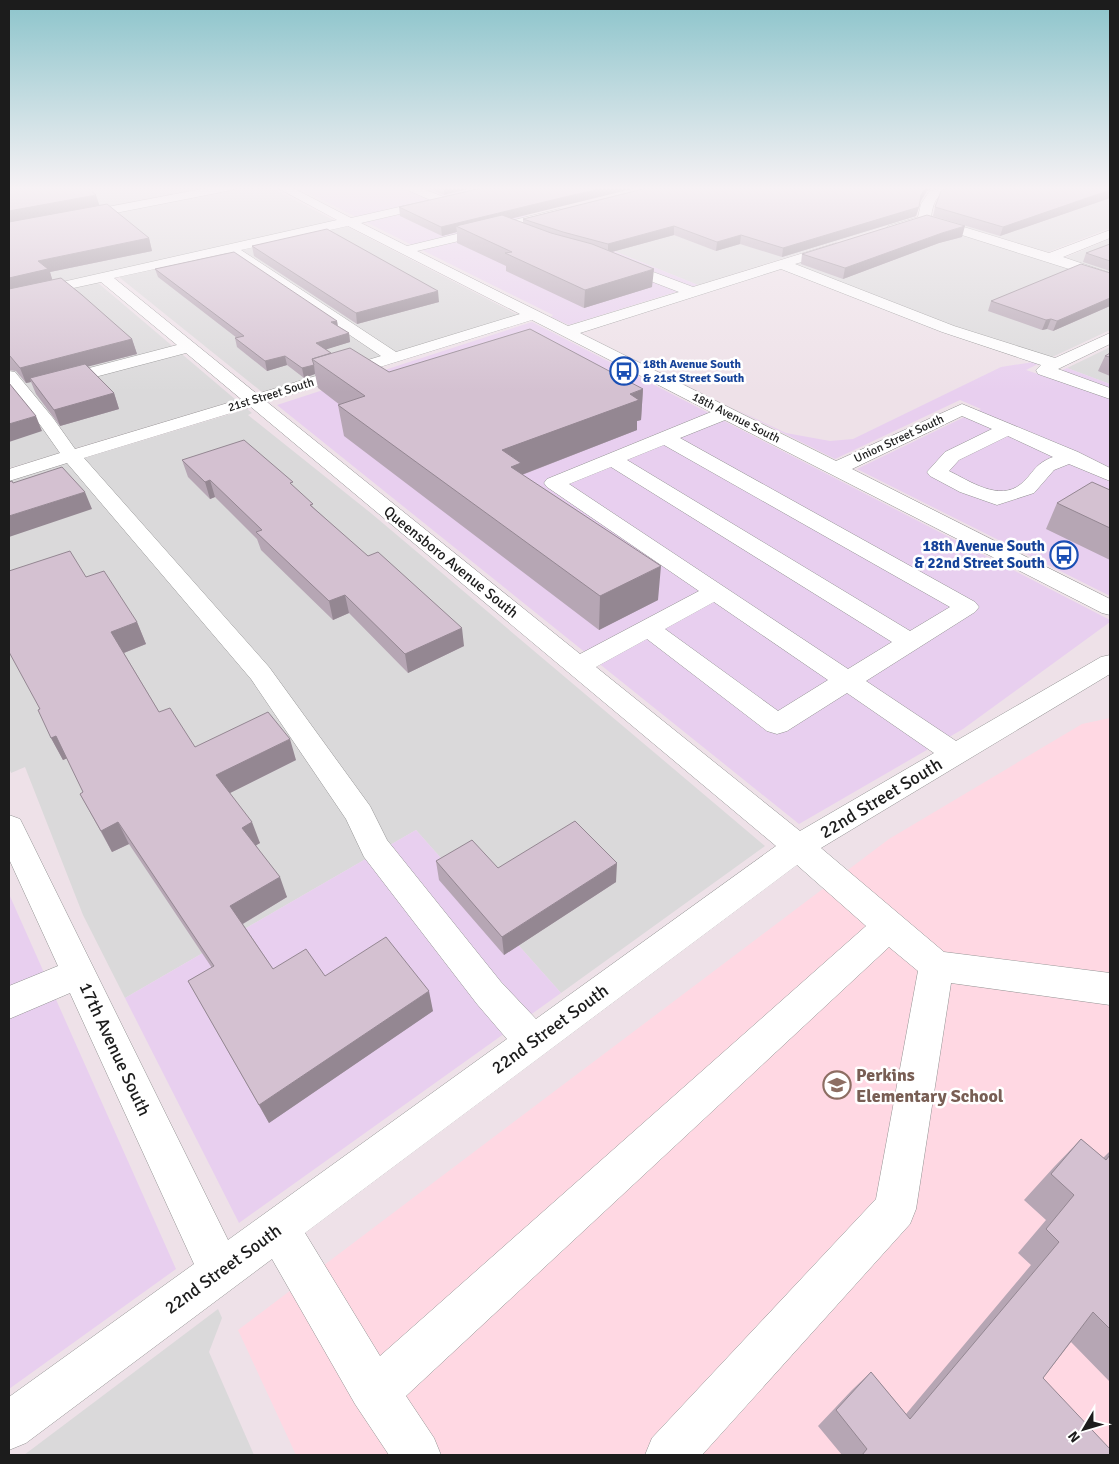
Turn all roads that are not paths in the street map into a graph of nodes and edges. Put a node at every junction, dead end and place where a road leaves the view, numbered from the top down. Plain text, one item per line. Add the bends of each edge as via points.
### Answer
1 (202, 255) edge
2 (241, 255) edge
3 (415, 255) edge
4 (809, 255) edge
5 (1044, 255) edge
6 (1054, 255) edge
7 (1050, 257) junction
8 (602, 258) edge
9 (782, 264) junction
10 (104, 277) junction
11 (1110, 278) edge
12 (693, 292) junction
13 (9, 298) edge
14 (534, 316) junction
15 (566, 332) junction
16 (1110, 338) edge
17 (189, 346) junction
18 (395, 358) junction
19 (1049, 367) junction
20 (9, 376) edge
21 (21, 391) junction
22 (1110, 394) edge
23 (254, 400) junction
24 (725, 413) junction
25 (1008, 429) junction
26 (666, 438) junction
27 (71, 456) junction
28 (1071, 456) junction
29 (612, 460) junction
30 (836, 469) junction
31 (9, 475) edge
32 (1110, 475) edge
33 (715, 592) junction
34 (1110, 608) edge
35 (648, 628) junction
36 (909, 642) junction
37 (1110, 663) edge
38 (577, 666) junction
39 (847, 681) junction
40 (956, 754) junction
41 (9, 827) edge
42 (798, 847) junction
43 (889, 926) junction
44 (936, 966) junction
45 (78, 973) junction
46 (1110, 988) edge
47 (9, 1003) edge
48 (533, 1042) junction
49 (278, 1229) junction
50 (220, 1271) junction
51 (372, 1387) junction
52 (9, 1426) edge
53 (417, 1455) edge
54 (669, 1455) edge

1 - 10 street
2 - 18 street
3 - 14 street, 18th Avenue South
4 - 9 street
5 - 7 street
6 - 7 street
7 - 11 street
8 - 12 street
9 - 12 street
9 - 19 street
10 - 13 street
10 - 17 street, Queensboro Avenue South
12 - 15 street
14 - 15 street, 18th Avenue South
14 - 18 street, 21st Street South
15 - 24 street, 18th Avenue South
16 - 19 street
17 - 21 street
17 - 23 street, Queensboro Avenue South
18 - 23 street, 21st Street South
19 - 22 street
20 - 21 street
21 - 27 street
23 - 27 street, 21st Street South
23 - 38 street, Queensboro Avenue South
24 - 26 street
24 - 30 street, 18th Avenue South
25 - 28 street
25 - 28 street via 952,456 937,472 997,499 1027,489 1046,466
25 - 30 street, Union Street South via 962,409
26 - 29 street
26 - 36 street via 967,606
27 - 31 street, 21st Street South
27 - 48 street via 260,673 358,814 374,848 489,993
28 - 32 street
29 - 33 street via 554,483
29 - 36 street
30 - 34 street, 18th Avenue South
33 - 35 street
33 - 39 street
35 - 38 street
35 - 39 street via 777,724
36 - 39 street
37 - 40 street, 22nd Street South
38 - 42 street, Queensboro Avenue South
39 - 40 street
40 - 42 street, 22nd Street South
41 - 45 street, 17th Avenue South
42 - 43 street, Queensboro Avenue South
42 - 48 street, 22nd Street South
43 - 44 street, Queensboro Avenue South
43 - 51 street via 386,1381
44 - 46 street
44 - 54 street via 895,1209
45 - 47 street
45 - 50 street, 17th Avenue South
48 - 49 street, 22nd Street South
49 - 50 street, 22nd Street South
49 - 51 street
50 - 52 street, 22nd Street South
51 - 53 street

